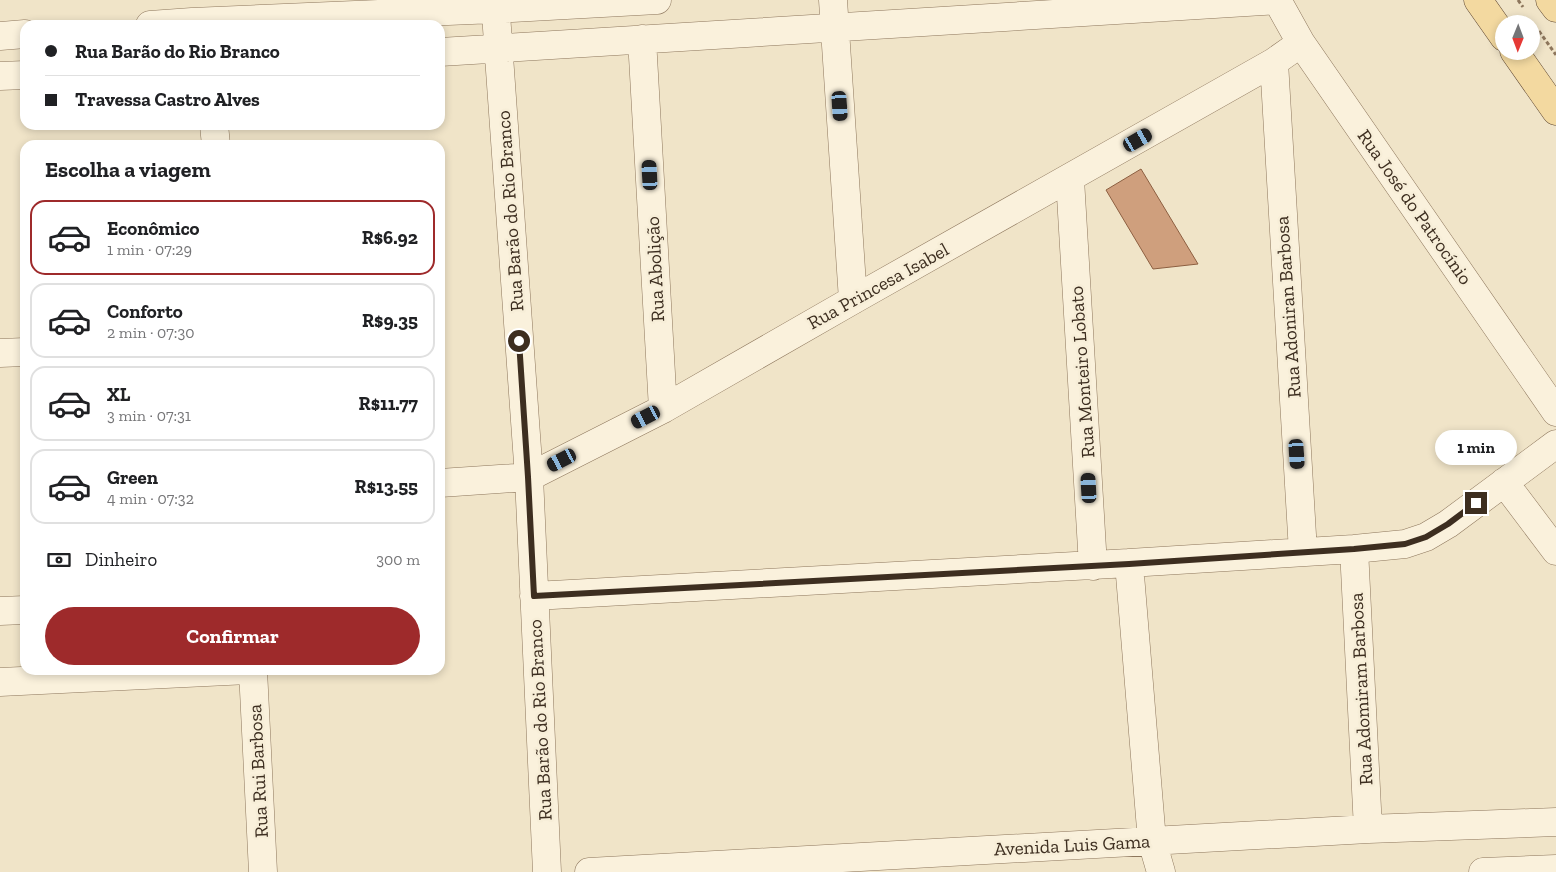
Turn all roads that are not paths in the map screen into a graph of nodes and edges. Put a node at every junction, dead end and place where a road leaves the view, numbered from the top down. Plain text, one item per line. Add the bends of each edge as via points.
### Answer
1 (657, 0) edge
2 (833, 0) edge
3 (1278, 0) edge
4 (1478, 0) edge
5 (1550, 0) edge
6 (495, 5) edge
7 (1556, 8) edge
8 (188, 11) edge
9 (164, 20) edge
10 (1495, 24) edge
11 (835, 28) junction
12 (20, 34) edge
13 (0, 36) edge
14 (642, 40) junction
15 (1301, 42) junction
16 (498, 48) junction
17 (445, 52) edge
18 (1520, 60) edge
19 (1274, 62) junction
20 (20, 75) edge
21 (0, 76) edge
22 (1556, 111) edge
23 (1070, 179) junction
24 (853, 300) junction
25 (20, 352) edge
26 (0, 353) edge
27 (663, 408) junction
28 (1556, 412) edge
29 (1556, 444) edge
30 (528, 477) junction
31 (1504, 482) junction
32 (445, 483) edge
33 (1354, 549) junction
34 (1556, 551) edge
35 (1303, 552) junction
36 (1129, 564) junction
37 (1093, 566) junction
38 (534, 596) junction
39 (20, 610) edge
40 (0, 611) edge
41 (145, 675) edge
42 (253, 675) edge
43 (0, 682) edge
44 (1556, 822) edge
45 (1368, 829) junction
46 (1152, 841) junction
47 (1556, 869) edge
48 (263, 872) edge
49 (547, 872) edge
50 (589, 872) edge
51 (1161, 872) edge
52 (1483, 872) edge

1 - 6 street
2 - 11 street
3 - 11 street
3 - 15 street, Rua José do Patrocínio
4 - 10 main road
5 - 7 main road
6 - 8 street
6 - 16 street, Rua Barão do Rio Branco
8 - 9 street
11 - 14 street
11 - 24 street
12 - 13 street
14 - 16 street
14 - 27 street, Rua Abolição
15 - 19 street, Rua Princesa Isabel
15 - 28 street, Rua José do Patrocínio
16 - 17 street
16 - 30 street, Rua Barão do Rio Branco
18 - 22 main road
19 - 23 street, Rua Princesa Isabel
19 - 35 street, Rua Adoniran Barbosa
20 - 21 street
23 - 24 street, Rua Princesa Isabel
23 - 37 street, Rua Monteiro Lobato
24 - 27 street, Rua Princesa Isabel
25 - 26 street
27 - 30 street, Rua Princesa Isabel
29 - 31 street
30 - 32 street, Rua Princesa Isabel
30 - 38 street, Rua Barão do Rio Branco
31 - 33 street via 1426,537 1405,544
31 - 34 street
33 - 35 street
33 - 45 street, Rua Adomiram Barbosa
35 - 36 street
36 - 37 street
36 - 46 street
37 - 38 street
38 - 49 street, Rua Barão do Rio Branco
39 - 40 street
41 - 43 street
42 - 48 street, Rua Rui Barbosa
44 - 45 street, Avenida Luis Gama
45 - 46 street, Avenida Luis Gama
46 - 50 street, Avenida Luis Gama
46 - 51 street
47 - 52 street

